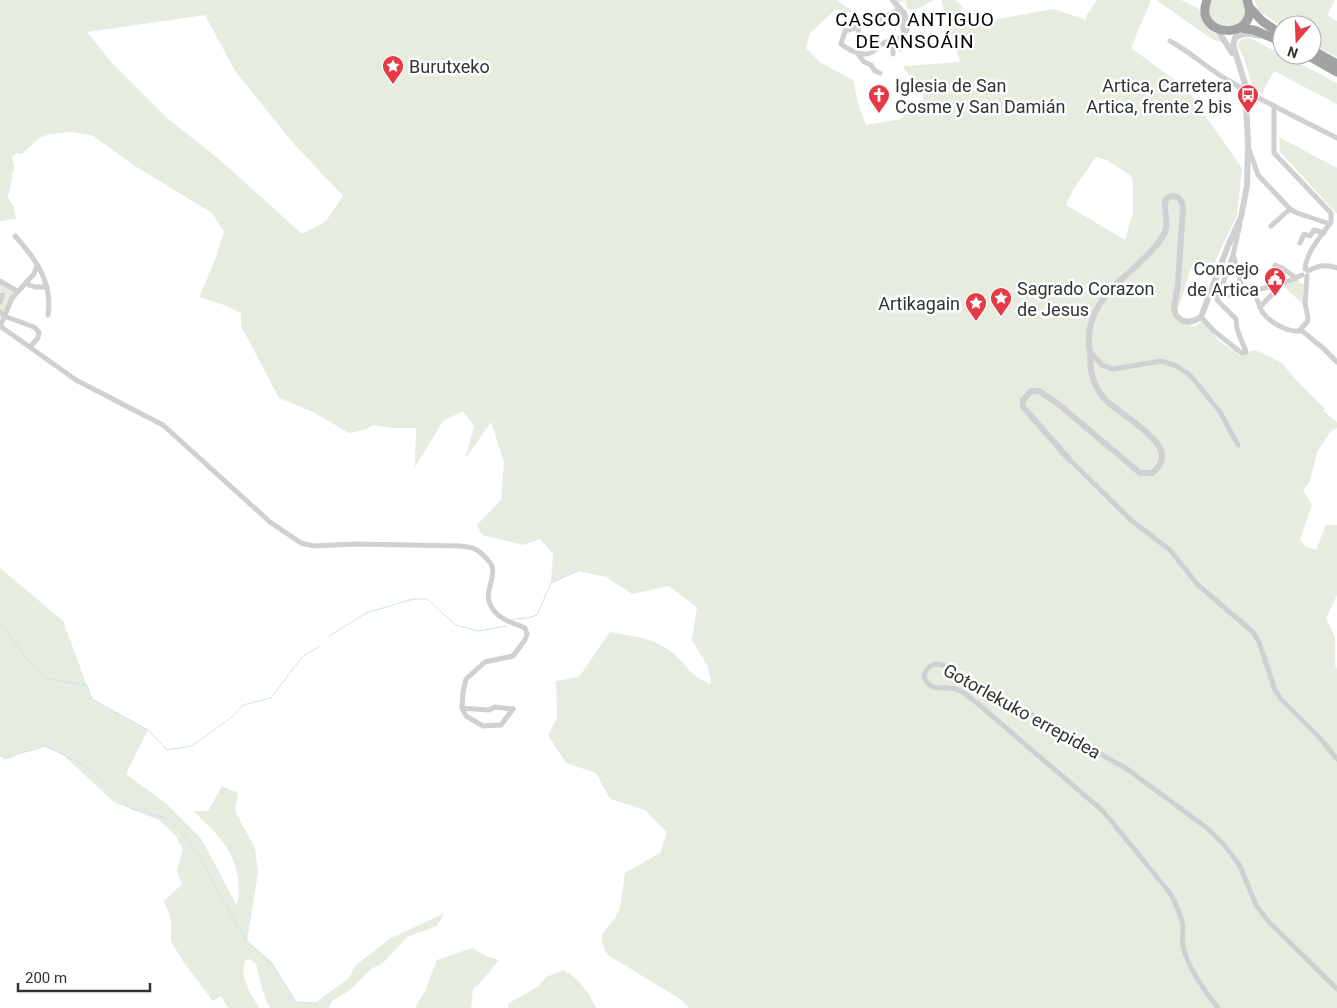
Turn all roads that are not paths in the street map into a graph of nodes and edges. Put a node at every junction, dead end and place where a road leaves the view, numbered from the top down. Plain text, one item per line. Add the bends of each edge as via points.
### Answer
1 (893, 0) edge
2 (1198, 0) edge
3 (1207, 0) edge
4 (1248, 4) edge
5 (900, 9) junction
6 (1205, 10) junction
7 (858, 27) junction
8 (1217, 28) junction
9 (1272, 31) edge
10 (1237, 32) junction
11 (903, 36) junction
12 (1272, 36) edge
13 (859, 40) dead end
14 (893, 40) junction
15 (1170, 41) dead end
16 (901, 48) dead end
17 (858, 54) junction
18 (893, 54) dead end
19 (1322, 56) edge
20 (1322, 63) edge
21 (1337, 64) edge
22 (1239, 65) junction
23 (1337, 72) edge
24 (880, 73) dead end
25 (1244, 90) junction
26 (1274, 106) junction
27 (1337, 138) edge
28 (1248, 143) junction
29 (1290, 209) junction
30 (1240, 221) junction
31 (1330, 224) junction
32 (1271, 226) dead end
33 (1324, 233) junction
34 (16, 236) dead end
35 (1300, 243) dead end
36 (1233, 256) junction
37 (1275, 265) dead end
38 (37, 266) junction
39 (1337, 268) edge
40 (1306, 273) junction
41 (1296, 278) junction
42 (0, 281) edge
43 (27, 281) junction
44 (1281, 285) junction
45 (47, 287) junction
46 (1254, 290) junction
47 (18, 292) junction
48 (1243, 292) junction
49 (2, 295) dead end
50 (1217, 296) junction
51 (0, 302) edge
52 (1260, 307) junction
53 (2, 314) edge
54 (48, 315) dead end
55 (1201, 317) junction
56 (0, 326) edge
57 (1301, 330) junction
58 (30, 347) junction
59 (1090, 352) junction
60 (1337, 362) edge
61 (1238, 445) dead end
62 (1069, 459) joint
63 (462, 708) junction
64 (1337, 759) edge
65 (1337, 989) edge
66 (1218, 1008) edge

1 - 5 street
2 - 6 highway
3 - 6 highway
4 - 9 highway
4 - 10 highway via 1249,15
5 - 7 street
5 - 11 street
6 - 8 highway via 1208,20
7 - 13 street
7 - 17 street via 845,31 841,44
8 - 10 highway
8 - 22 street
10 - 12 highway via 1254,30
10 - 22 street via 1232,45
11 - 14 street
11 - 16 street
14 - 17 street via 880,44 874,52
14 - 18 street
15 - 25 street
17 - 24 street
19 - 21 highway
20 - 23 highway
22 - 25 street
25 - 26 street
25 - 28 street
26 - 27 street
26 - 31 street via 1274,153 1331,213
28 - 29 street via 1258,175
28 - 30 street via 1247,186
29 - 31 street
29 - 32 street
30 - 36 street
30 - 55 street
31 - 33 street
33 - 35 street via 1314,230 1310,236 1304,234
33 - 40 street via 1314,246
34 - 38 street
36 - 48 street
36 - 50 street
37 - 41 street
38 - 43 street
38 - 45 street
39 - 40 street via 1320,266
40 - 41 street
40 - 57 street via 1308,318
41 - 44 street
42 - 47 street
43 - 45 street via 35,287
43 - 47 street
44 - 46 street
44 - 52 street
45 - 54 street via 50,297
46 - 48 street
46 - 52 street
47 - 53 street
48 - 50 street via 1229,297
49 - 51 street
50 - 55 street via 1216,300 1236,319 1246,352 1242,353
52 - 57 street via 1271,321 1293,331
53 - 56 street
53 - 58 street via 39,332
55 - 59 street via 1184,322 1174,308 1183,208 1180,199 1173,196 1166,199 1164,205 1167,226 1162,237 1101,300 1090,329
56 - 58 street
57 - 60 street
58 - 63 street via 76,380 162,425 270,522 301,542 314,546 474,547 480,551 492,565 488,590 492,609 504,621 525,628 527,634 513,656 485,662 466,679
59 - 61 street via 1102,365 1113,369 1161,361 1177,366 1190,375 1220,412
59 - 62 street via 1092,373 1099,391 1114,408 1161,446 1162,463 1152,473 1140,474 1057,403 1039,390 1032,391 1023,400 1023,408
62 - 64 street via 1132,521 1170,550 1198,585 1253,632 1275,690
63 - 63 street via 466,716 491,727 501,725 513,709
65 - 66 street, Gotorlekuko errepidea via 1268,922 1256,906 1240,866 1207,828 1127,769 1086,745 946,666 934,664 926,669 924,677 928,684 933,688 958,690 977,703 1103,811 1170,894 1183,926 1183,945 1188,960

